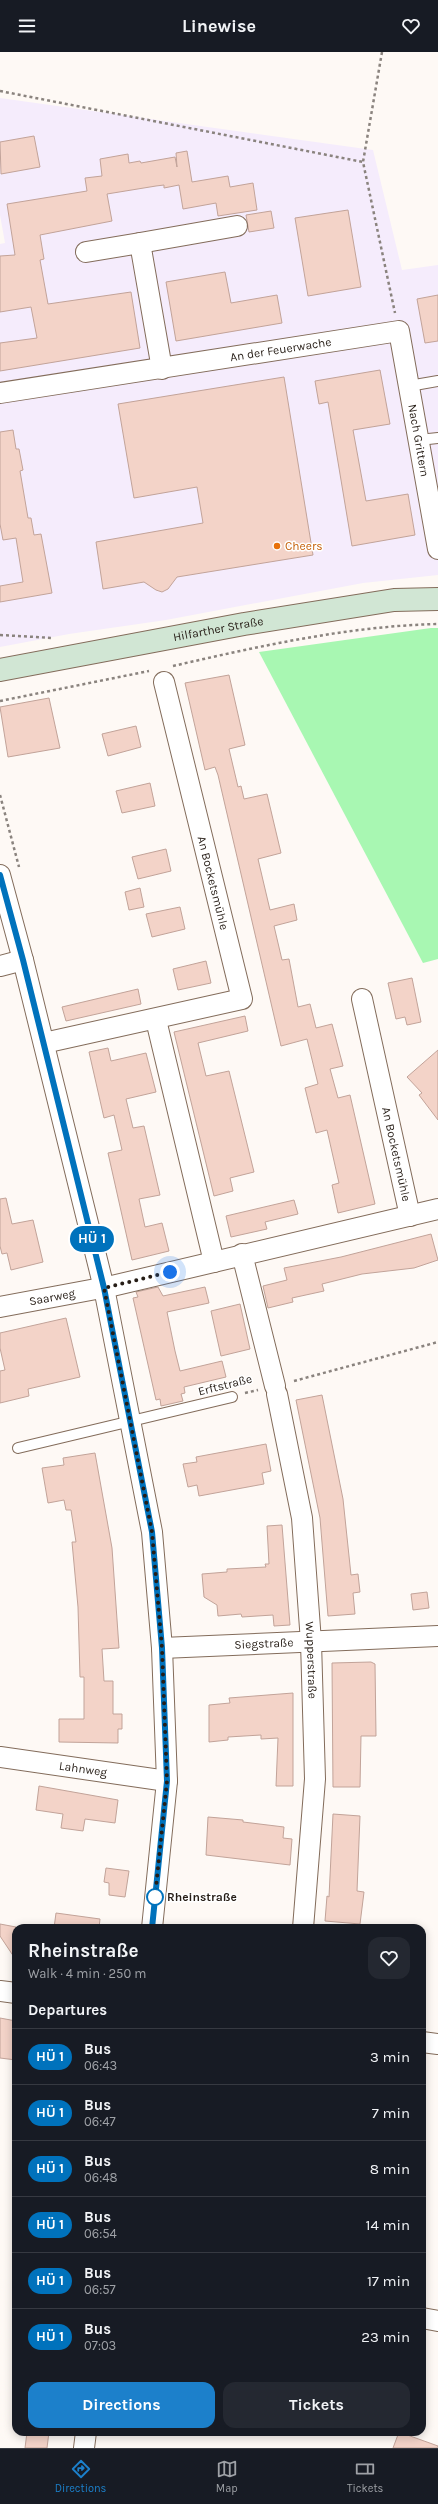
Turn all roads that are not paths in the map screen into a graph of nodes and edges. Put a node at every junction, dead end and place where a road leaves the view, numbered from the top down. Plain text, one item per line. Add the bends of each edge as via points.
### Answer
1 (238, 226) dead end
2 (140, 243) junction
3 (86, 252) dead end
4 (399, 331) joint
5 (162, 369) junction
6 (438, 381) edge
7 (409, 386) junction
8 (0, 393) edge
9 (429, 439) edge
10 (438, 549) edge
11 (438, 599) edge
12 (0, 670) edge
13 (162, 673) road end
14 (0, 875) edge
15 (23, 960) junction
16 (0, 966) edge
17 (362, 999) dead end
18 (156, 1020) junction
19 (44, 1042) junction
20 (438, 1209) edge
21 (410, 1216) junction
22 (242, 1254) junction
23 (214, 1262) junction
24 (104, 1288) junction
25 (0, 1306) edge
26 (232, 1397) road end
27 (131, 1422) junction
28 (18, 1448) dead end
29 (438, 1636) edge
30 (311, 1642) junction
31 (162, 1648) junction
32 (0, 1757) edge
33 (167, 1781) junction
34 (152, 1924) edge
35 (303, 1924) edge
36 (0, 1991) edge
37 (12, 1993) edge
38 (426, 2042) edge
39 (438, 2044) edge
40 (426, 2319) edge
41 (438, 2321) edge
42 (86, 2436) edge
43 (84, 2448) edge

1 - 2 street
2 - 3 street
2 - 5 street
4 - 5 street, An der Feuerwache
4 - 7 street, Nach Grittern
5 - 8 street, An der Feuerwache
6 - 7 lane
7 - 9 street, Nach Grittern
9 - 10 street, Nach Grittern
11 - 12 main road, Hilfarther Straße via 394,600 252,623
13 - 18 street, An Bocketsmühle via 242,999
14 - 15 street
15 - 16 street
15 - 19 street
17 - 21 street, An Bocketsmühle
18 - 19 street, An Bocketsmühle
18 - 23 street
19 - 24 street
20 - 21 street, An Bocketsmühle
21 - 22 street, An Bocketsmühle
22 - 23 street, An Bocketsmühle
22 - 30 street, Wupperstraße via 276,1390 302,1518
23 - 24 street, An Bocketsmühle
24 - 25 street, Saarweg
24 - 27 street
26 - 27 lane, Erftstraße
27 - 28 lane, Erftstraße
27 - 31 street via 152,1532
29 - 30 street, Siegstraße
30 - 31 street, Siegstraße
30 - 35 street, Wupperstraße via 315,1779
31 - 33 street
32 - 33 street, Lahnweg
33 - 34 street
36 - 37 street
38 - 39 street
40 - 41 street
42 - 43 street

